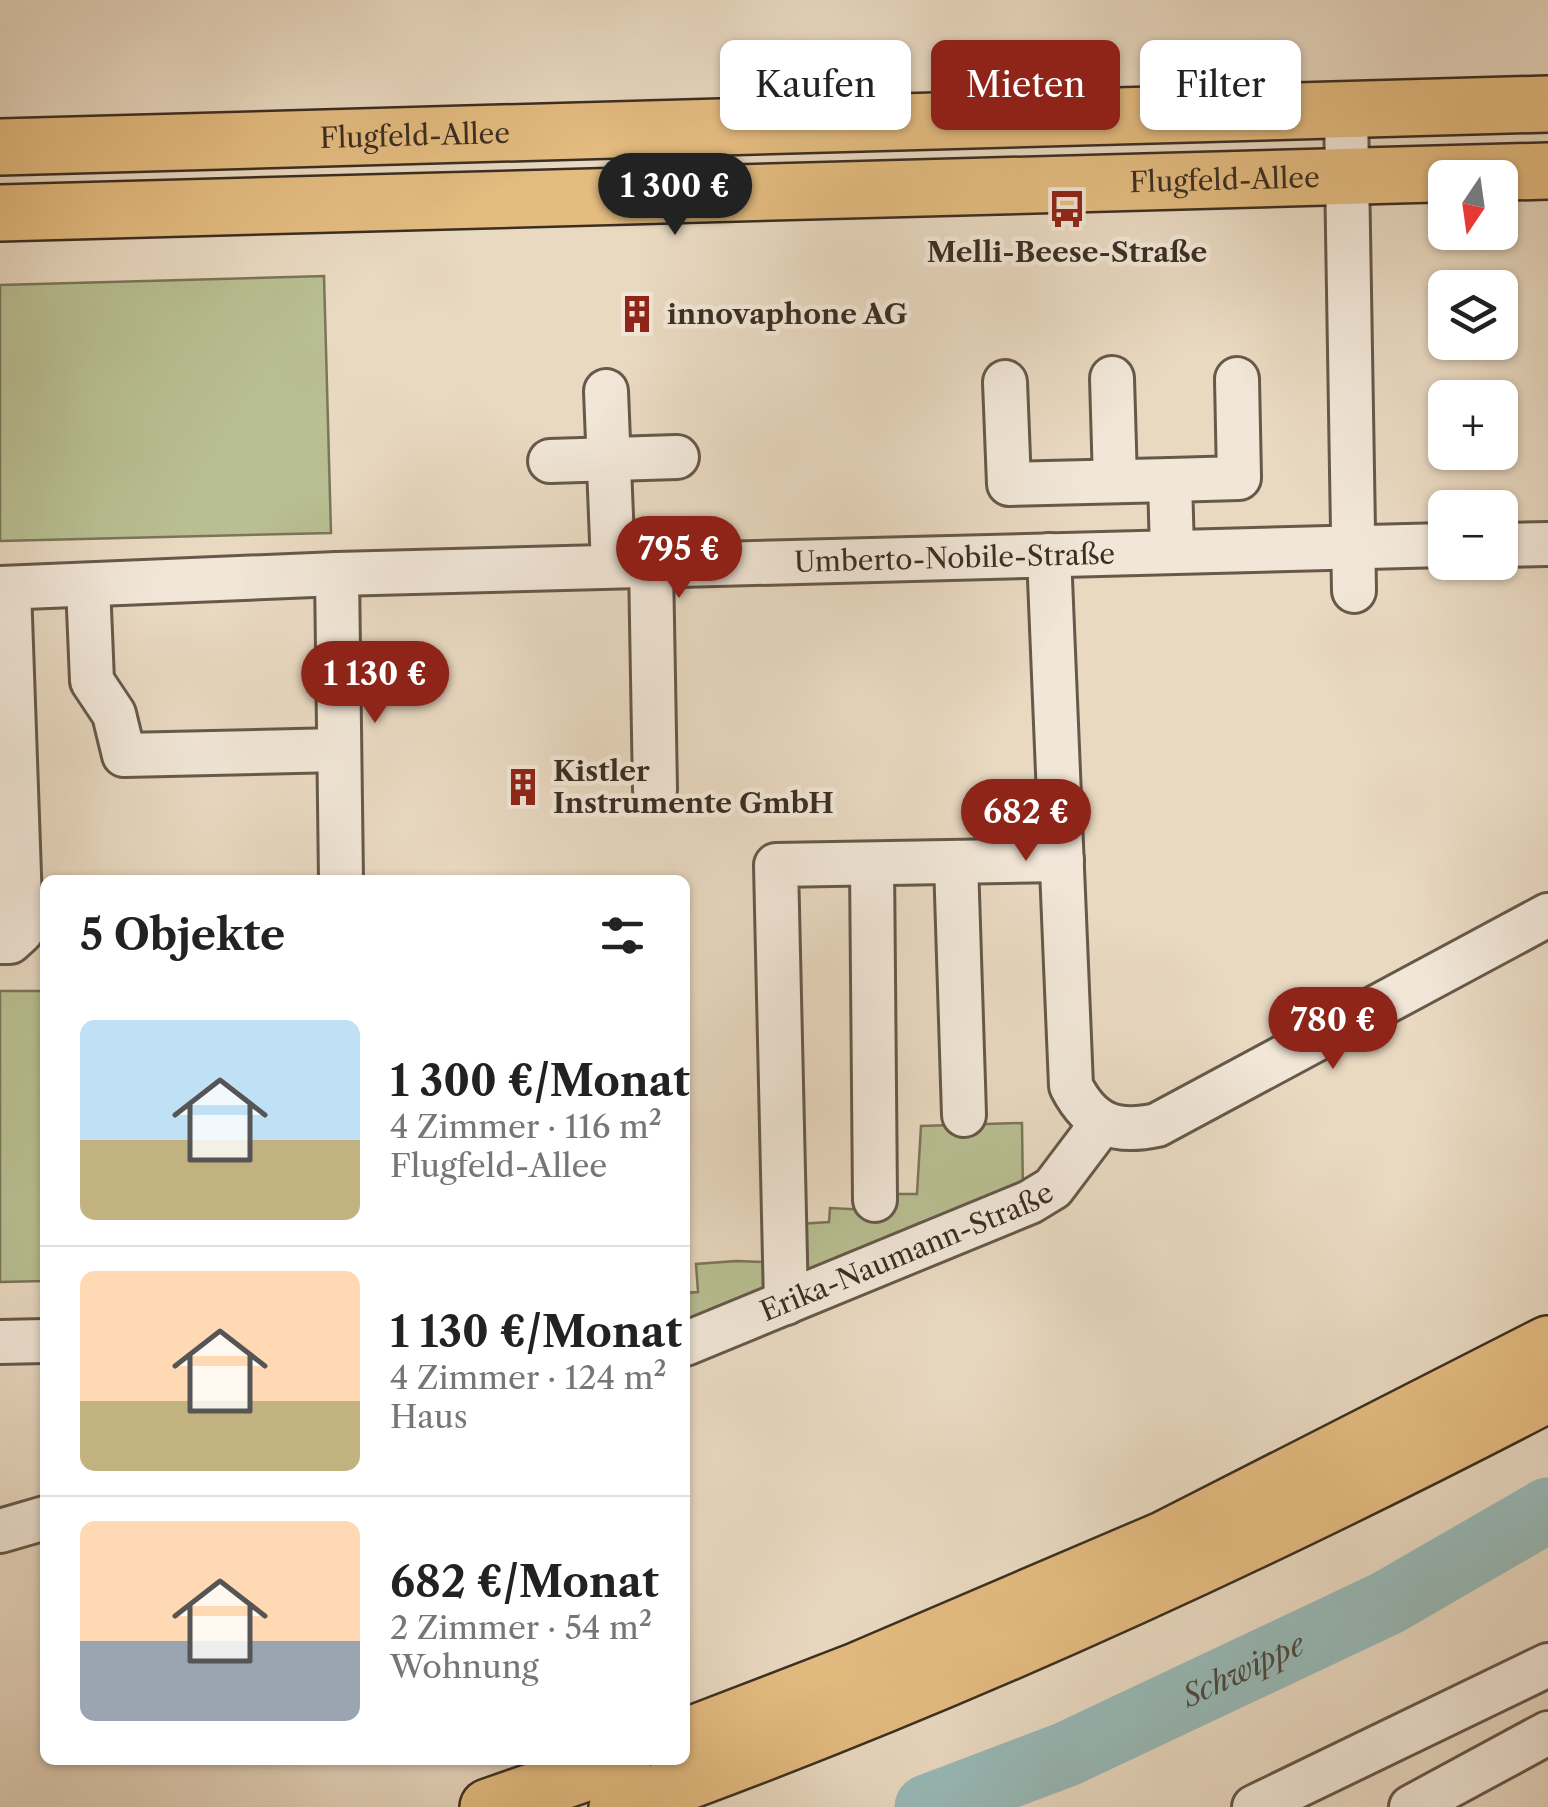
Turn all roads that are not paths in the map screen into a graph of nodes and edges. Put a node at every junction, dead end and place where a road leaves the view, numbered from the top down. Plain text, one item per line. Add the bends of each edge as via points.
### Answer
1 (1540, 105) edge
2 (1346, 111) junction
3 (1301, 112) edge
4 (1140, 114) edge
5 (1169, 130) edge
6 (0, 148) edge
7 (1542, 171) edge
8 (1349, 178) junction
9 (1159, 181) junction
10 (0, 213) edge
11 (1112, 378) dead end
12 (1236, 380) dead end
13 (1005, 382) dead end
14 (606, 391) dead end
15 (677, 457) dead end
16 (608, 458) junction
17 (550, 460) dead end
18 (1170, 480) junction
19 (1115, 482) junction
20 (1548, 544) edge
21 (1518, 545) edge
22 (1428, 546) edge
23 (1356, 547) junction
24 (1172, 552) junction
25 (1049, 555) junction
26 (632, 566) junction
27 (336, 574) junction
28 (88, 585) junction
29 (4, 588) edge
30 (1354, 590) dead end
31 (339, 750) junction
32 (8, 780) edge
33 (655, 790) dead end
34 (1062, 860) junction
35 (956, 862) junction
36 (872, 864) junction
37 (341, 875) edge
38 (1548, 915) edge
39 (0, 942) edge
40 (964, 1116) dead end
41 (1102, 1123) junction
42 (875, 1200) dead end
43 (786, 1304) junction
44 (40, 1341) edge
45 (0, 1342) edge
46 (690, 1342) edge
47 (1548, 1344) edge
48 (1548, 1394) edge
49 (40, 1519) edge
50 (0, 1531) edge
51 (1548, 1665) edge
52 (690, 1735) edge
53 (1544, 1740) edge
54 (609, 1765) edge
55 (488, 1807) edge
56 (617, 1807) edge
57 (1254, 1807) edge
58 (1411, 1807) edge

1 - 2 main road, Flugfeld-Allee
1 - 7 main road via 1520,123 1516,147
2 - 3 main road, Flugfeld-Allee
2 - 8 street
4 - 6 main road, Flugfeld-Allee
5 - 9 main road via 1177,139 1175,164
7 - 8 main road, Flugfeld-Allee
8 - 9 main road, Flugfeld-Allee
8 - 23 street
9 - 10 main road, Flugfeld-Allee
11 - 19 street
12 - 18 street via 1240,478
13 - 19 street via 1009,484
14 - 16 street
15 - 16 street
16 - 17 street
16 - 26 street
18 - 19 street
18 - 24 street
20 - 21 street
22 - 23 street
23 - 24 street, Umberto-Nobile-Straße
23 - 30 street
24 - 25 street, Umberto-Nobile-Straße
25 - 26 street, Umberto-Nobile-Straße
25 - 34 street
26 - 27 street, Umberto-Nobile-Straße
26 - 33 street
27 - 28 street, Umberto-Nobile-Straße
27 - 31 street
28 - 29 street, Umberto-Nobile-Straße
28 - 31 street via 92,681 114,714 124,754
29 - 32 street
31 - 37 street
32 - 39 street via 21,932
34 - 35 street
34 - 41 street via 1072,1086 1083,1110
35 - 36 street
35 - 40 street
36 - 42 street
36 - 43 street via 776,865
38 - 41 street via 1157,1125 1131,1130
41 - 43 street, Erika-Naumann-Straße via 1053,1188 1030,1202
43 - 46 street, Erika-Naumann-Straße
44 - 45 street
47 - 52 main road via 1165,1539
48 - 56 main road via 1068,1627 882,1708
49 - 50 street
51 - 57 street
53 - 58 street
54 - 55 main road

